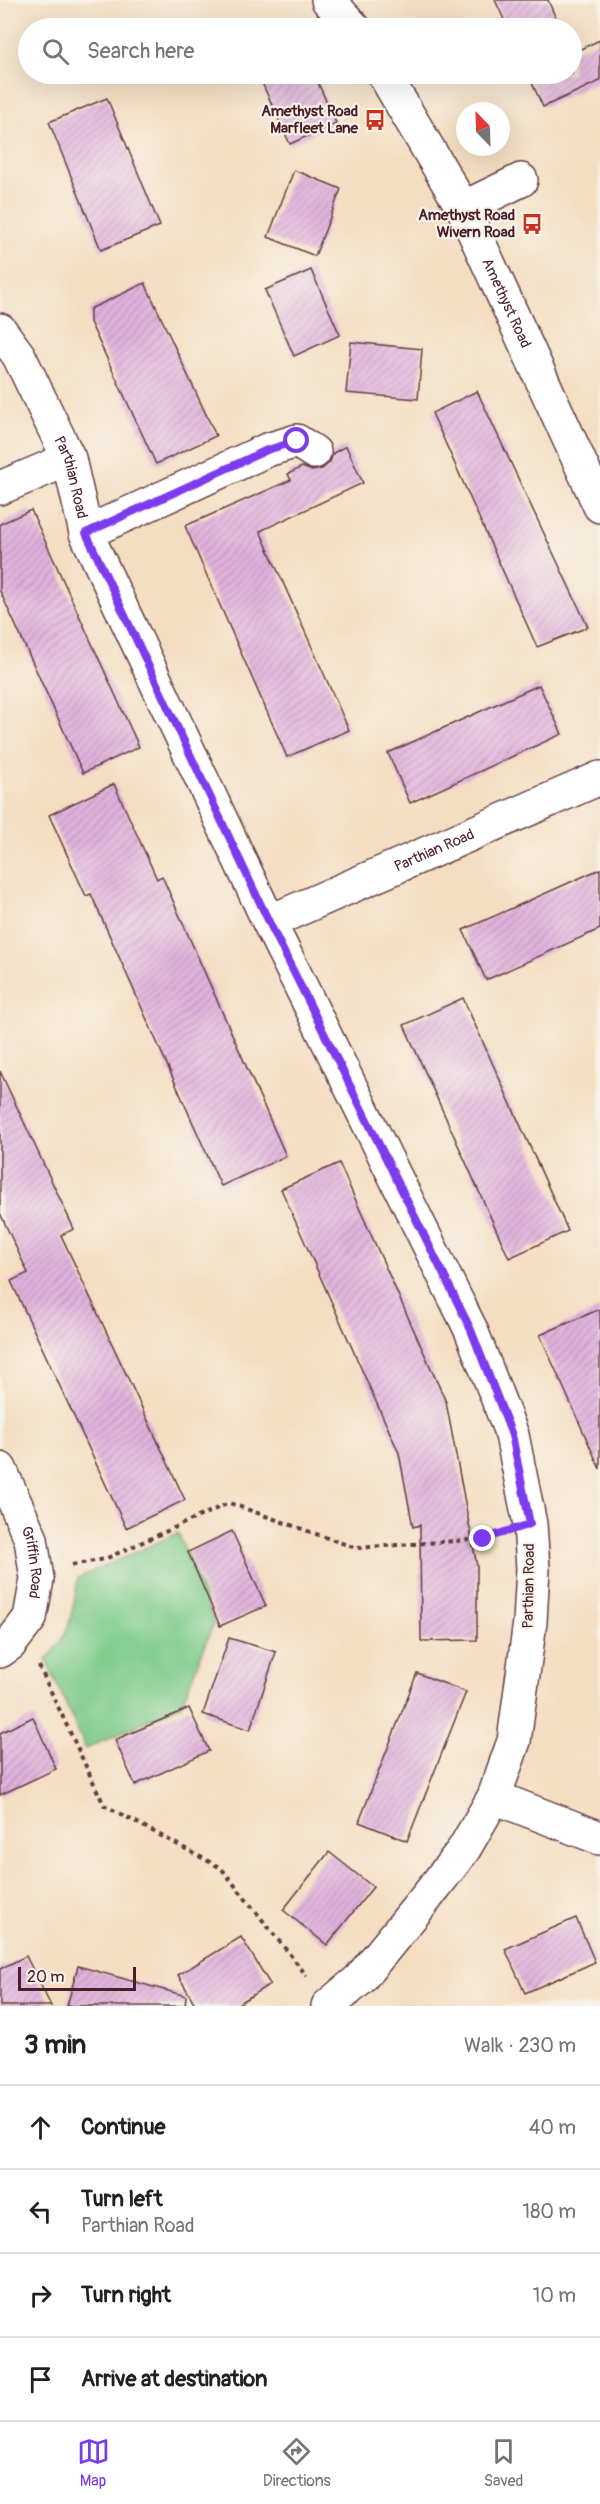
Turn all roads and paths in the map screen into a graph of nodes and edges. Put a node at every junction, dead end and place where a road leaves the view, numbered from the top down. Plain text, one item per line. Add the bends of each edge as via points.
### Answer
1 (328, 0) edge
2 (345, 18) edge
3 (390, 84) edge
4 (521, 180) dead end
5 (463, 208) junction
6 (0, 330) edge
7 (314, 452) dead end
8 (69, 459) junction
9 (0, 488) edge
10 (600, 506) edge
11 (86, 533) junction
12 (600, 778) edge
13 (269, 922) junction
14 (0, 1469) edge
15 (530, 1524) junction
16 (36, 1572) junction
17 (2, 1650) edge
18 (494, 1797) junction
19 (600, 1838) edge
20 (329, 2005) edge

1 - 2 street
3 - 5 street, Amethyst Road
4 - 5 street
5 - 10 street, Amethyst Road
6 - 8 street, Parthian Road via 18,356
7 - 11 street via 297,441 267,450
8 - 9 street
8 - 11 street, Parthian Road
11 - 13 street, Parthian Road
12 - 13 street, Parthian Road
13 - 15 street, Parthian Road via 471,1330 512,1435
14 - 16 street, Griffin Road via 31,1539
15 - 16 path via 483,1539 356,1548 229,1503 105,1559
15 - 18 street, Parthian Road via 530,1622 514,1741
16 - 17 street, Griffin Road via 30,1618
17 - 20 path via 41,1667 105,1805 221,1868
18 - 19 street
18 - 20 street, Parthian Road via 464,1849 426,1898 359,1980

